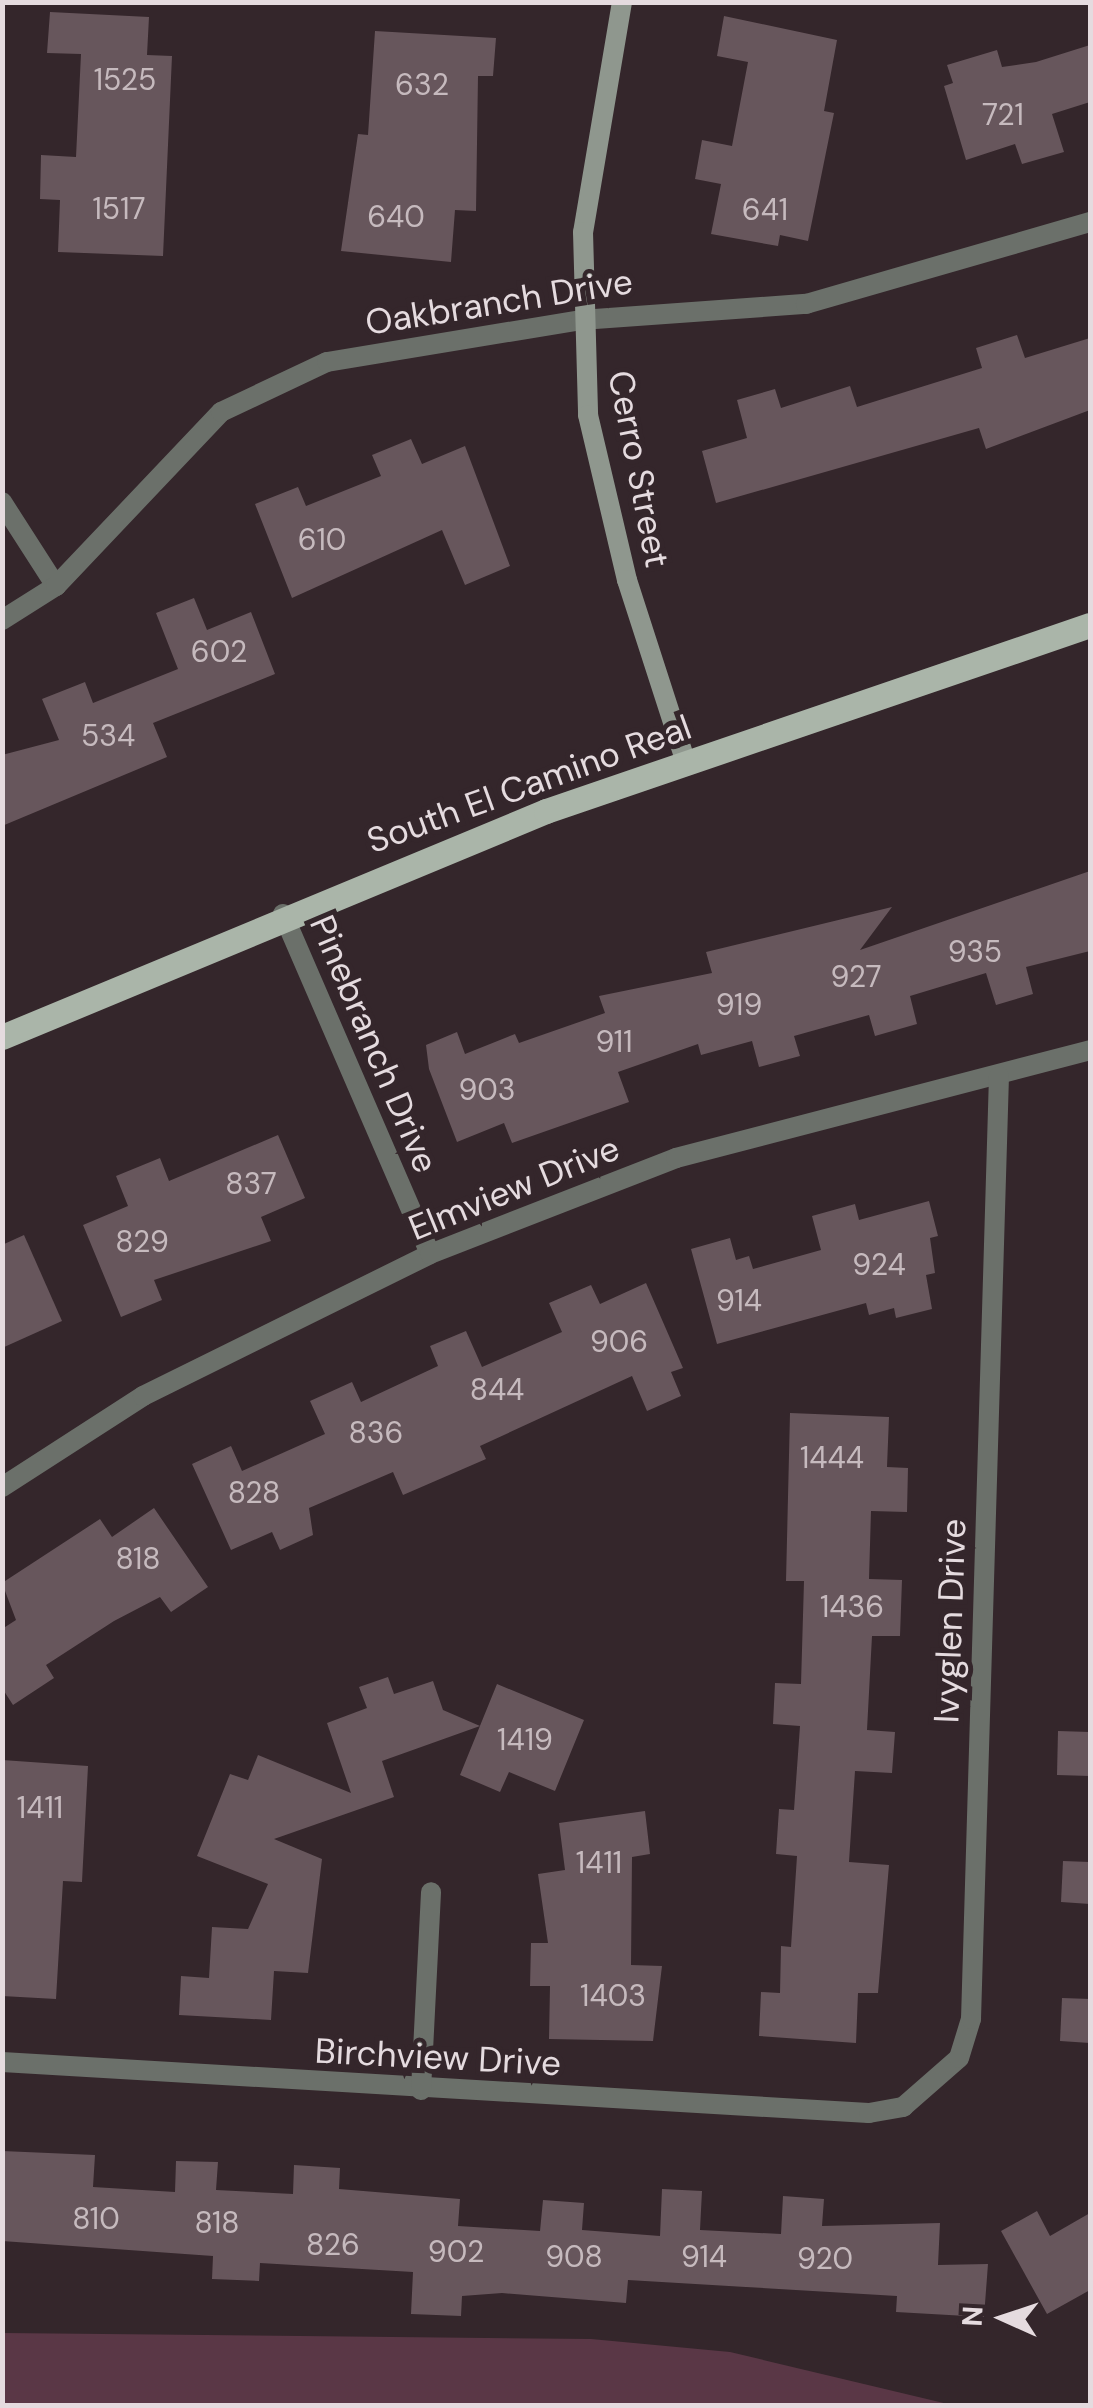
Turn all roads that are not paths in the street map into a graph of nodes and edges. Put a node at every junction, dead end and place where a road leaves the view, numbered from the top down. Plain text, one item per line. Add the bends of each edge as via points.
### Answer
1 (622, 2) edge
2 (1090, 222) edge
3 (580, 320) junction
4 (2, 502) edge
5 (56, 586) junction
6 (2, 620) edge
7 (1090, 624) edge
8 (686, 763) junction
9 (283, 914) junction
10 (2, 1037) edge
11 (1090, 1050) edge
12 (999, 1076) junction
13 (430, 1254) junction
14 (2, 1487) edge
15 (431, 1892) dead end
16 (2, 2062) edge
17 (420, 2090) junction
18 (869, 2113) joint

1 - 3 street, Cerro Street via 590,158
2 - 3 street, Oakbranch Drive via 806,304
3 - 5 street, Oakbranch Drive via 327,362 220,412
3 - 8 street, Cerro Street via 606,506
4 - 5 street
5 - 6 street, Oakbranch Drive
7 - 8 main road, South El Camino Real
8 - 9 main road, South El Camino Real
9 - 10 main road, South El Camino Real
9 - 13 street, Pinebranch Drive
11 - 12 street, Elmview Drive
12 - 13 street, Elmview Drive via 676,1158
12 - 18 street, Ivyglen Drive via 971,2019 959,2058 903,2107
13 - 14 street, Elmview Drive via 143,1396
15 - 17 street
16 - 17 street, Birchview Drive
17 - 18 street, Birchview Drive

